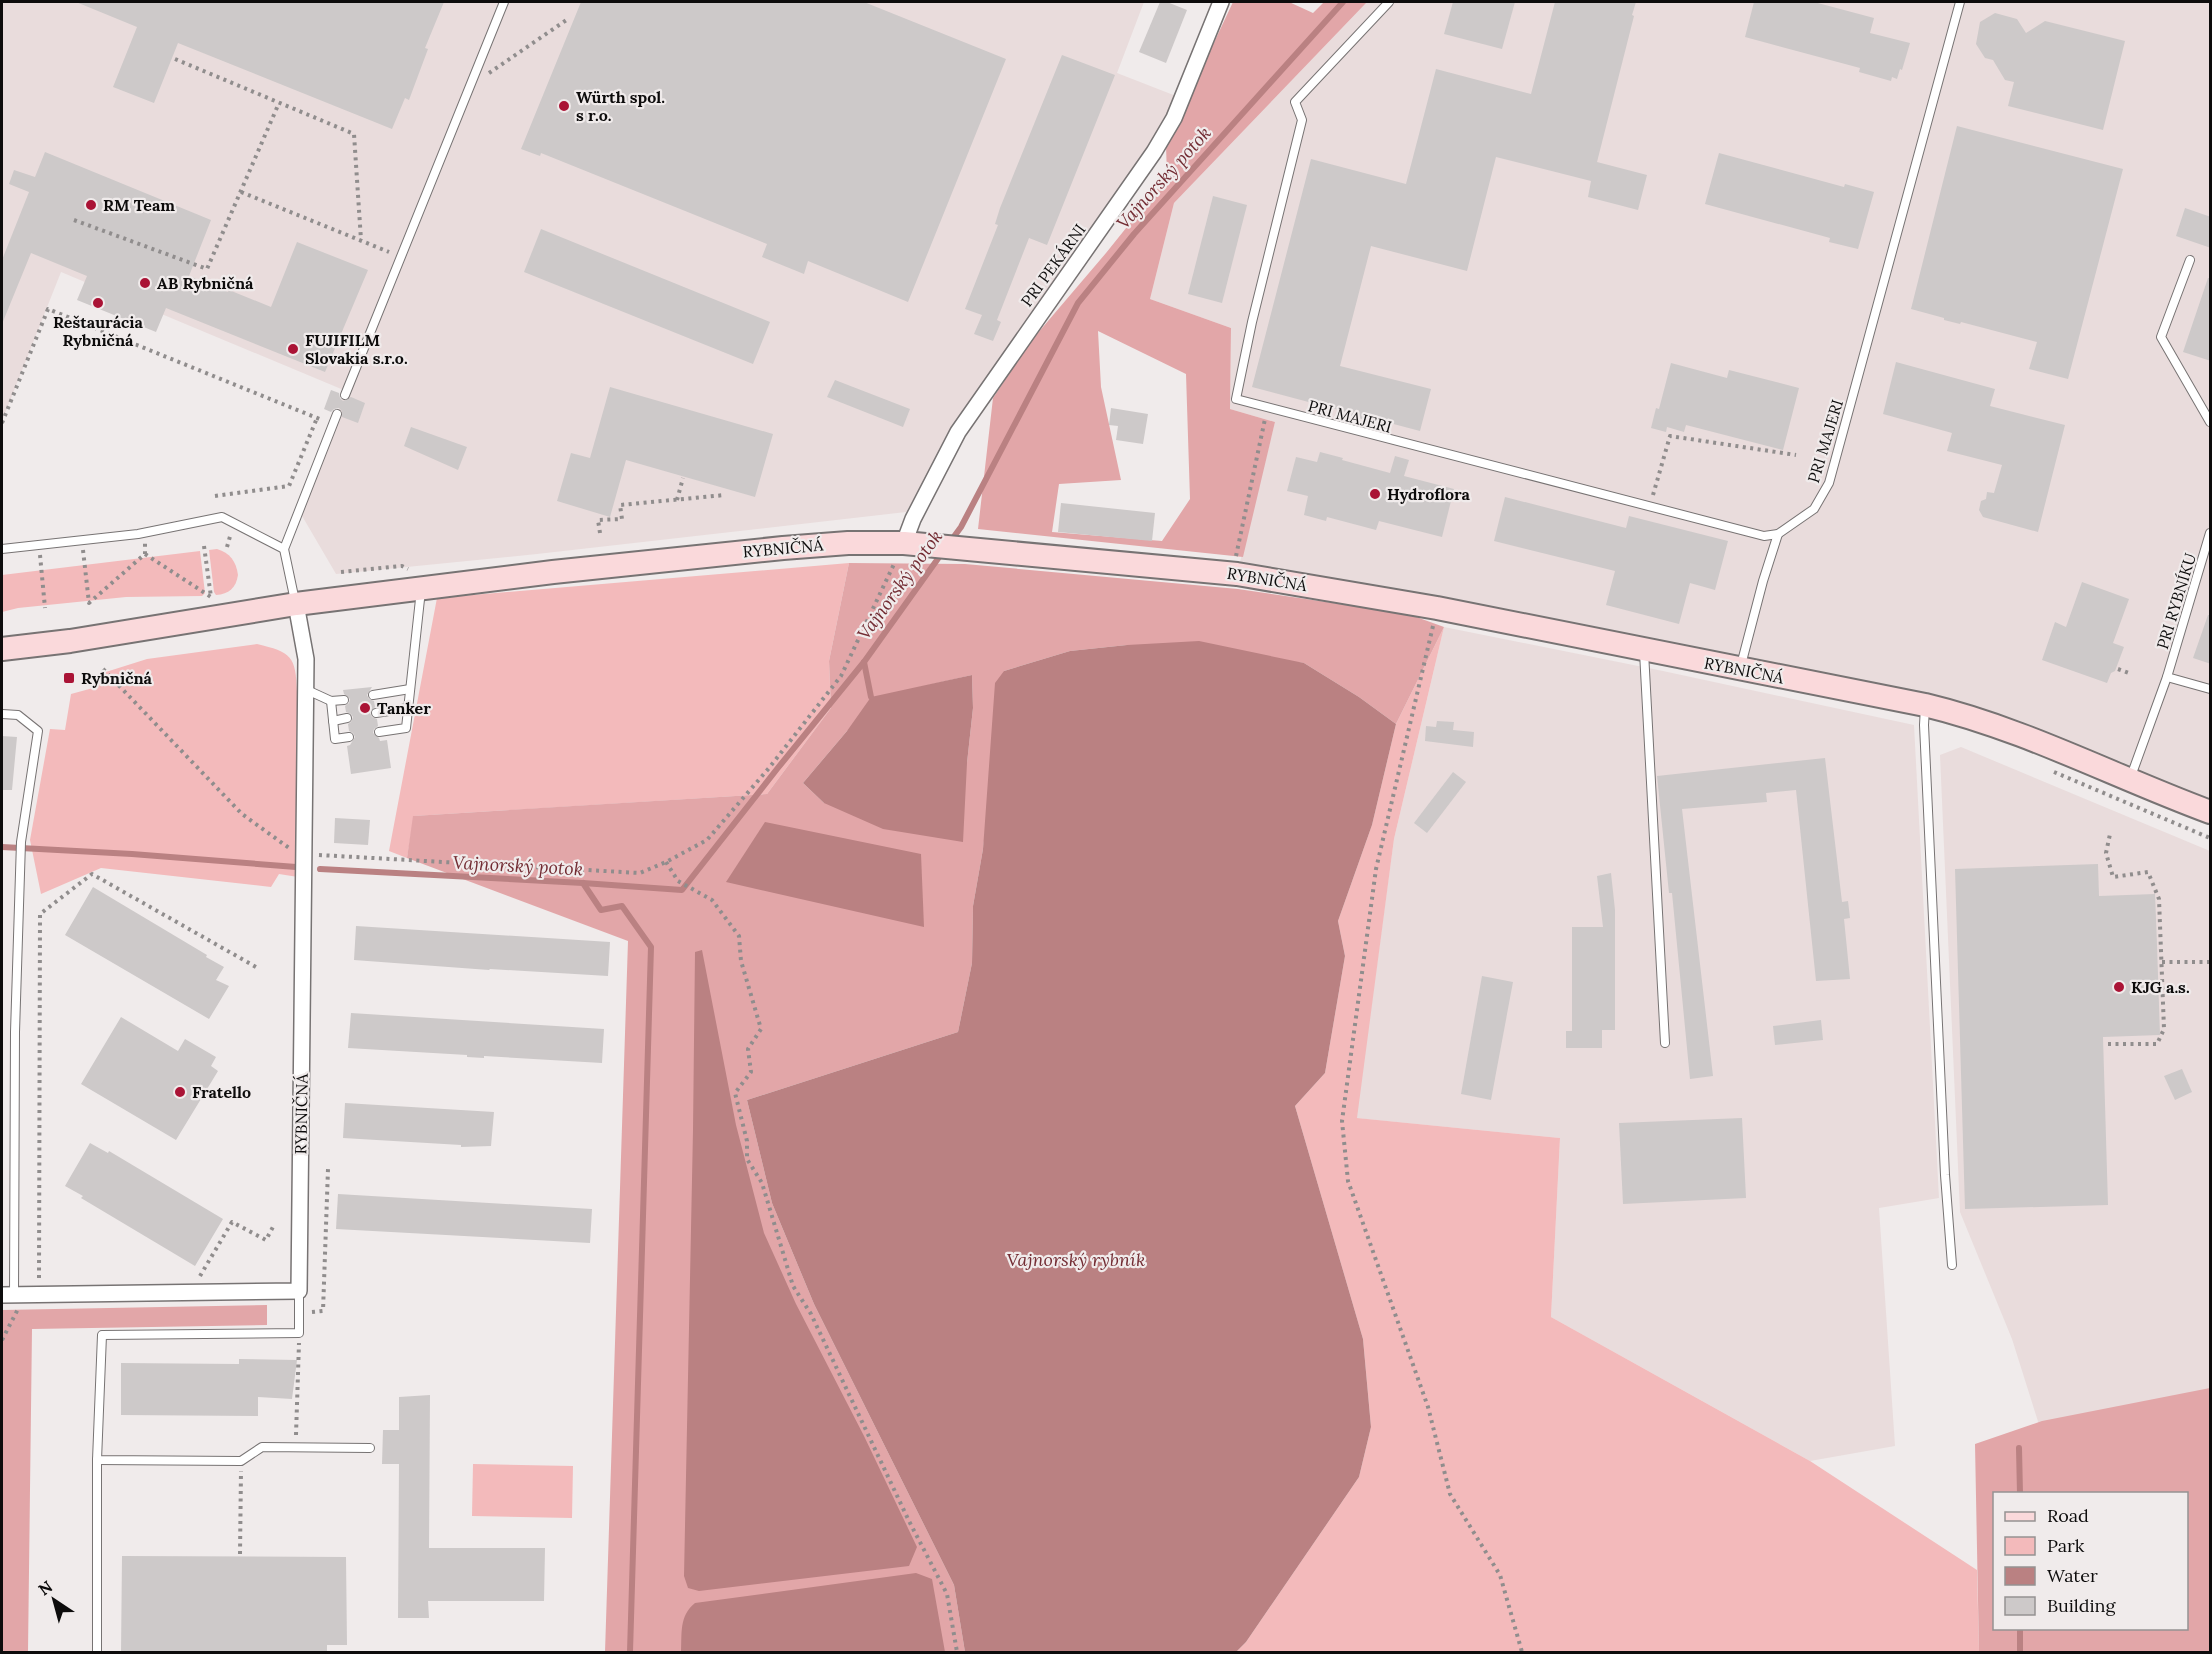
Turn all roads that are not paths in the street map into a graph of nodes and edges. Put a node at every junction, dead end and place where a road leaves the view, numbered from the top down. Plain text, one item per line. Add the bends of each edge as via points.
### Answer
1 (504, 2) edge
2 (1221, 2) edge
3 (1389, 2) edge
4 (1960, 2) edge
5 (2190, 261) dead end
6 (345, 395) dead end
7 (337, 414) dead end
8 (2211, 422) edge
9 (2211, 533) edge
10 (1778, 534) junction
11 (904, 543) junction
12 (2, 549) edge
13 (284, 549) junction
14 (419, 578) junction
15 (296, 604) junction
16 (2, 649) edge
17 (1644, 650) junction
18 (1740, 669) junction
19 (2167, 677) junction
20 (410, 689) junction
21 (2211, 689) edge
22 (306, 690) junction
23 (373, 695) dead end
24 (344, 699) dead end
25 (331, 701) junction
26 (1926, 705) junction
27 (408, 708) junction
28 (376, 713) dead end
29 (2, 714) edge
30 (347, 718) dead end
31 (333, 721) junction
32 (379, 732) dead end
33 (349, 737) dead end
34 (2130, 780) junction
35 (2211, 812) edge
36 (1665, 1043) dead end
37 (1952, 1265) dead end
38 (299, 1291) junction
39 (14, 1295) edge
40 (370, 1449) dead end
41 (97, 1460) junction
42 (97, 1653) edge

1 - 6 lane
2 - 11 street, PRI PEKÁRNI via 1174,117 1154,152 958,432
3 - 10 lane, PRI MAJERI via 1294,102 1302,120 1236,399 1764,536
4 - 10 lane, PRI MAJERI via 1829,483 1814,509
5 - 8 lane via 2161,338
7 - 13 lane
9 - 19 lane, PRI RYBNÍKU
10 - 18 lane
11 - 14 main road, RYBNIČNÁ via 848,543 553,572
11 - 17 main road, RYBNIČNÁ via 1237,574 1437,608
12 - 13 lane via 144,533 222,516
13 - 15 lane
14 - 15 main road, RYBNIČNÁ
14 - 20 lane
15 - 16 main road, RYBNIČNÁ
15 - 22 street, RYBNIČNÁ via 306,659
17 - 18 main road, RYBNIČNÁ
17 - 36 lane
18 - 26 main road, RYBNIČNÁ
19 - 21 lane
19 - 34 lane, PRI RYBNÍKU
20 - 23 lane
20 - 27 lane
22 - 25 lane
22 - 38 street, RYBNIČNÁ
24 - 25 lane
25 - 31 lane
26 - 34 main road, RYBNIČNÁ via 2025,735
26 - 37 lane
27 - 28 lane
27 - 32 lane via 406,728
29 - 39 lane via 18,715 38,732 20,860
30 - 31 lane
31 - 33 lane via 335,739
34 - 35 main road, RYBNIČNÁ
38 - 39 street
38 - 41 lane via 299,1334 102,1335
40 - 41 lane via 262,1447 241,1461
41 - 42 lane

